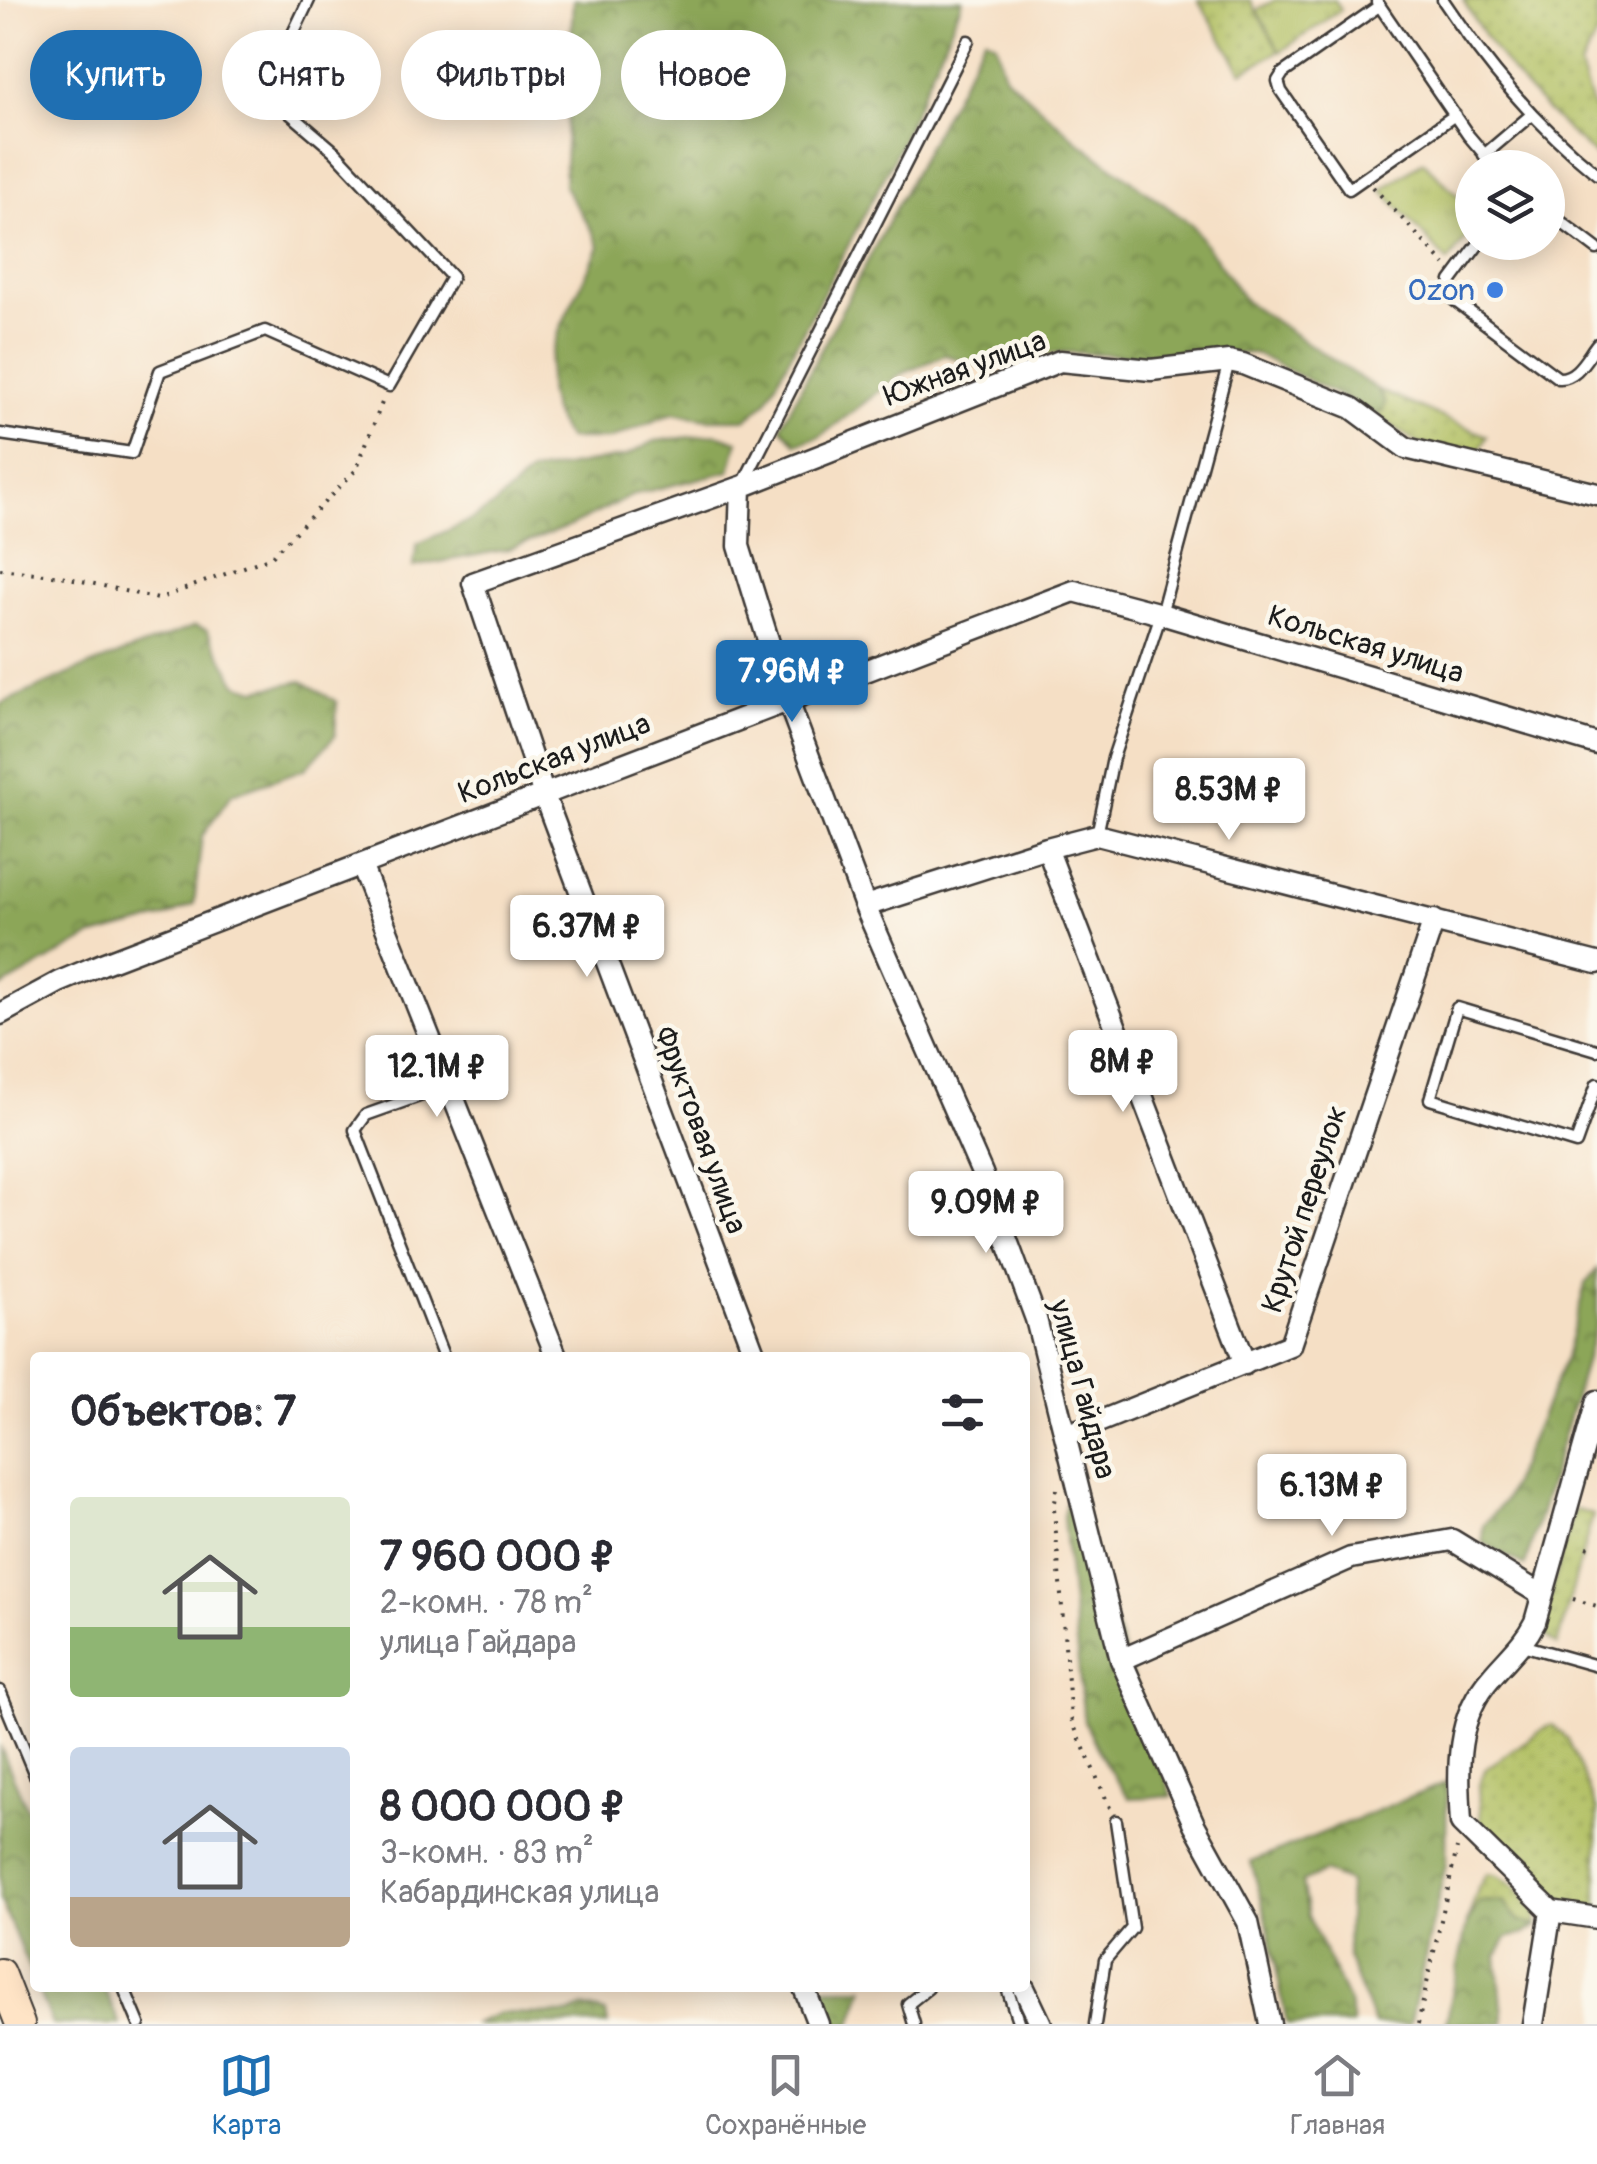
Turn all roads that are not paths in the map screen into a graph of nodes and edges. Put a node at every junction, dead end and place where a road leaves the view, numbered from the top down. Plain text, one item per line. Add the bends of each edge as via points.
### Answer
1 (309, 0) edge
2 (1443, 0) edge
3 (1377, 3) edge
4 (968, 41) dead end
5 (1455, 115) junction
6 (1531, 115) junction
7 (1480, 150) edge
8 (1490, 150) edge
9 (1597, 174) edge
10 (1565, 225) edge
11 (1597, 250) edge
12 (1467, 260) edge
13 (1597, 344) edge
14 (1229, 361) junction
15 (0, 434) edge
16 (741, 487) junction
17 (1597, 494) edge
18 (473, 583) joint
19 (1161, 614) junction
20 (787, 700) junction
21 (1597, 744) edge
22 (544, 795) junction
23 (1097, 836) junction
24 (1048, 848) junction
25 (361, 865) junction
26 (866, 906) junction
27 (1434, 920) junction
28 (1597, 963) edge
29 (0, 1014) edge
30 (1597, 1050) edge
31 (1597, 1084) edge
32 (450, 1085) junction
33 (442, 1352) edge
34 (556, 1352) edge
35 (754, 1352) edge
36 (1245, 1364) junction
37 (1597, 1402) edge
38 (1066, 1435) junction
39 (1542, 1595) junction
40 (1522, 1644) junction
41 (1121, 1660) junction
42 (1597, 1666) edge
43 (0, 1691) edge
44 (30, 1763) edge
45 (1116, 1821) road end
46 (1552, 1911) junction
47 (1597, 1918) edge
48 (0, 1973) edge
49 (126, 1992) edge
50 (806, 1992) edge
51 (923, 1992) edge
52 (1019, 1992) edge
53 (1021, 1992) edge
54 (20, 2024) edge
55 (140, 2024) edge
56 (818, 2024) edge
57 (914, 2024) edge
58 (1019, 2024) edge
59 (1040, 2024) edge
60 (1096, 2024) edge
61 (1270, 2024) edge
62 (1533, 2024) edge

1 - 15 lane via 265,92 334,150 452,276 390,386 266,331 160,372 132,452
2 - 6 lane
3 - 5 lane
3 - 5 lane via 1278,81 1349,189
4 - 16 lane
5 - 7 lane
6 - 8 lane
6 - 9 lane
10 - 11 lane
12 - 13 lane via 1448,289 1454,300 1558,378 1575,374
14 - 16 street, Южная улица via 1151,370 1060,361
14 - 17 street, Южная улица via 1352,408 1406,448
14 - 19 lane
16 - 18 street, Южная улица
16 - 20 street, улица Гайдара via 739,546
18 - 22 street, Фруктовая улица
19 - 20 street, Кольская улица via 1074,592
19 - 21 street, Кольская улица
19 - 23 lane via 1113,758
20 - 22 street, Кольская улица
20 - 26 street, улица Гайдара
22 - 25 street, Кольская улица
22 - 35 street, Фруктовая улица
23 - 24 street
23 - 27 street
24 - 26 street
24 - 36 street
25 - 29 street, Кольская улица via 102,964
25 - 32 street
26 - 38 street, улица Гайдара via 982,1174 1036,1319
27 - 28 street
27 - 36 street, Крутой переулок via 1296,1332 1290,1345
30 - 31 lane via 1457,1008 1430,1099 1576,1143
32 - 33 lane via 366,1116 356,1130
32 - 34 street
36 - 38 street, Крутой переулок
37 - 39 street
38 - 41 street, улица Гайдара
39 - 40 street
39 - 41 street via 1452,1540 1351,1558
40 - 42 lane
40 - 46 street via 1472,1705 1457,1759 1461,1823
41 - 61 street, улица Гайдара via 1194,1824 1248,1922
43 - 44 lane
45 - 60 lane via 1132,1928 1104,1960
46 - 47 street
46 - 62 street
48 - 54 main road
49 - 55 lane
50 - 56 street
51 - 57 lane via 908,2004
52 - 58 lane
53 - 59 street

